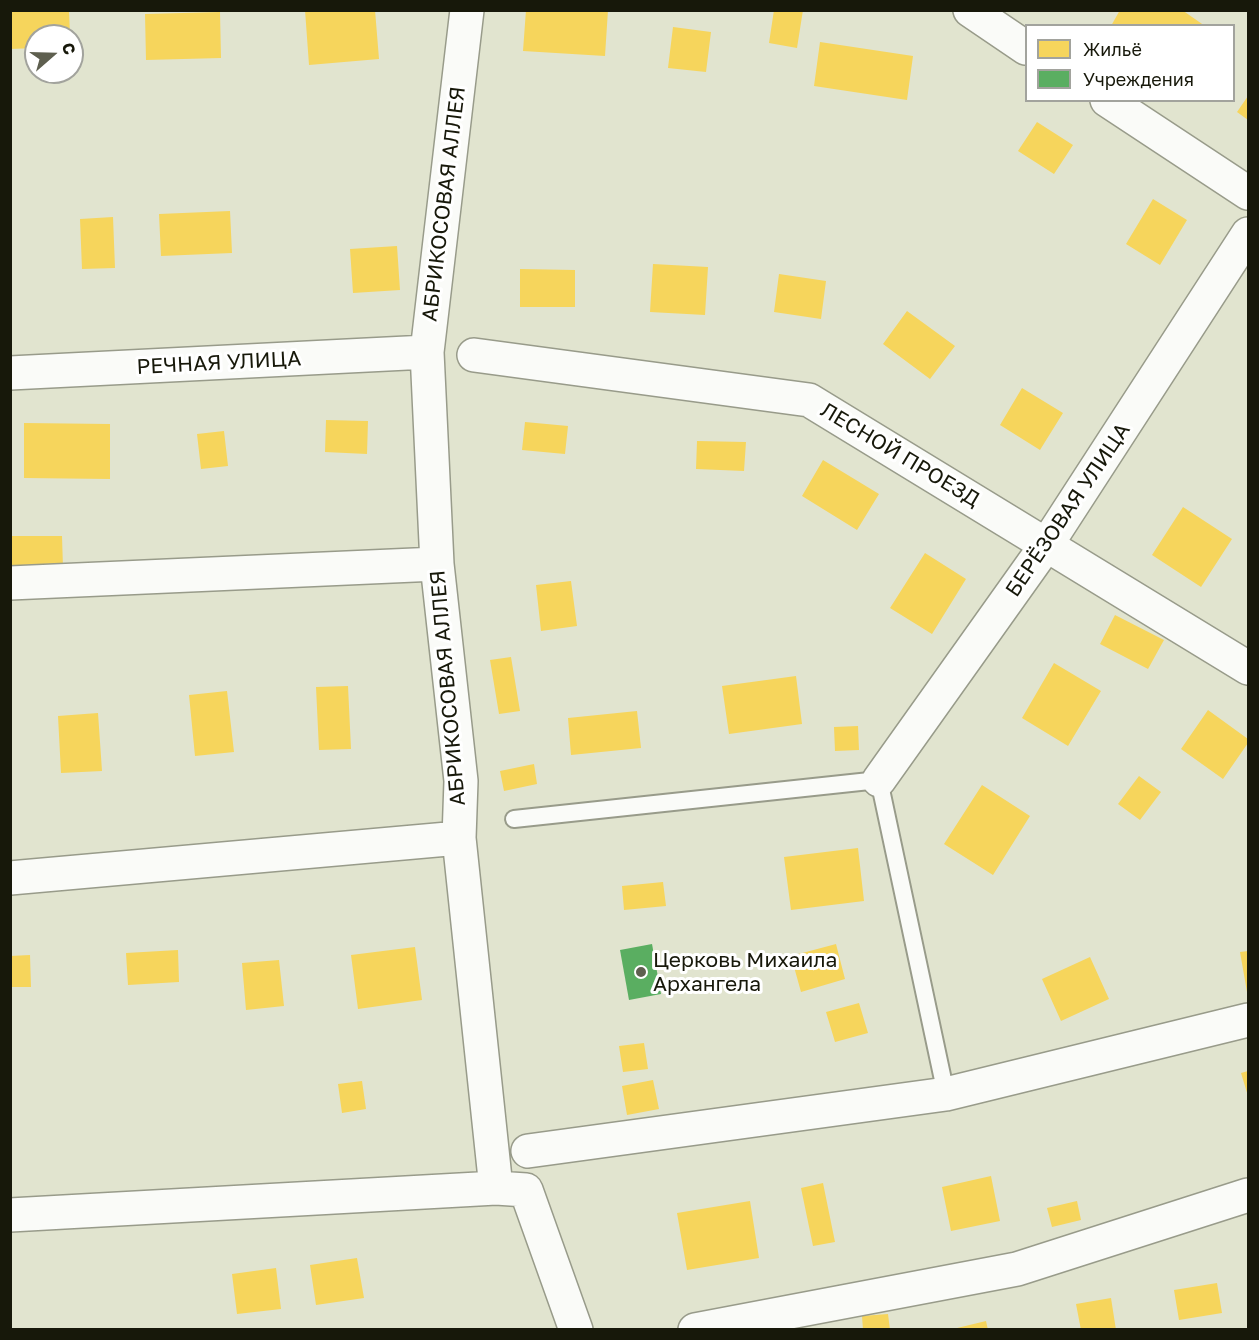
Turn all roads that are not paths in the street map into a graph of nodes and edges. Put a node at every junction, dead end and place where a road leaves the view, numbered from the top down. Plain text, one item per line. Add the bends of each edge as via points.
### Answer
1 (467, 10) edge
2 (970, 10) edge
3 (1025, 47) edge
4 (1110, 102) edge
5 (1248, 194) edge
6 (1248, 234) edge
7 (427, 352) junction
8 (474, 355) dead end
9 (10, 373) edge
10 (1047, 544) junction
11 (437, 564) junction
12 (10, 583) edge
13 (1248, 668) edge
14 (879, 780) junction
15 (514, 819) dead end
16 (459, 838) junction
17 (10, 878) edge
18 (1248, 1020) edge
19 (946, 1094) junction
20 (528, 1151) dead end
21 (496, 1188) junction
22 (1248, 1195) edge
23 (10, 1215) edge
24 (576, 1329) edge
25 (695, 1329) edge

1 - 7 street, АБРИКОСОВАЯ АЛЛЕЯ
2 - 3 street
4 - 5 street
6 - 10 street, БЕРЁЗОВАЯ УЛИЦА
7 - 9 street, РЕЧНАЯ УЛИЦА
7 - 11 street, АБРИКОСОВАЯ АЛЛЕЯ
8 - 10 street, ЛЕСНОЙ ПРОЕЗД via 810,400
10 - 13 street, ЛЕСНОЙ ПРОЕЗД
10 - 14 street, БЕРЁЗОВАЯ УЛИЦА
11 - 12 street
11 - 16 street, АБРИКОСОВАЯ АЛЛЕЯ via 461,781
14 - 15 lane
14 - 19 lane
16 - 17 street
16 - 21 street, АБРИКОСОВАЯ АЛЛЕЯ
18 - 19 street
19 - 20 street
21 - 23 street
21 - 24 street via 526,1190
22 - 25 street via 1017,1269

